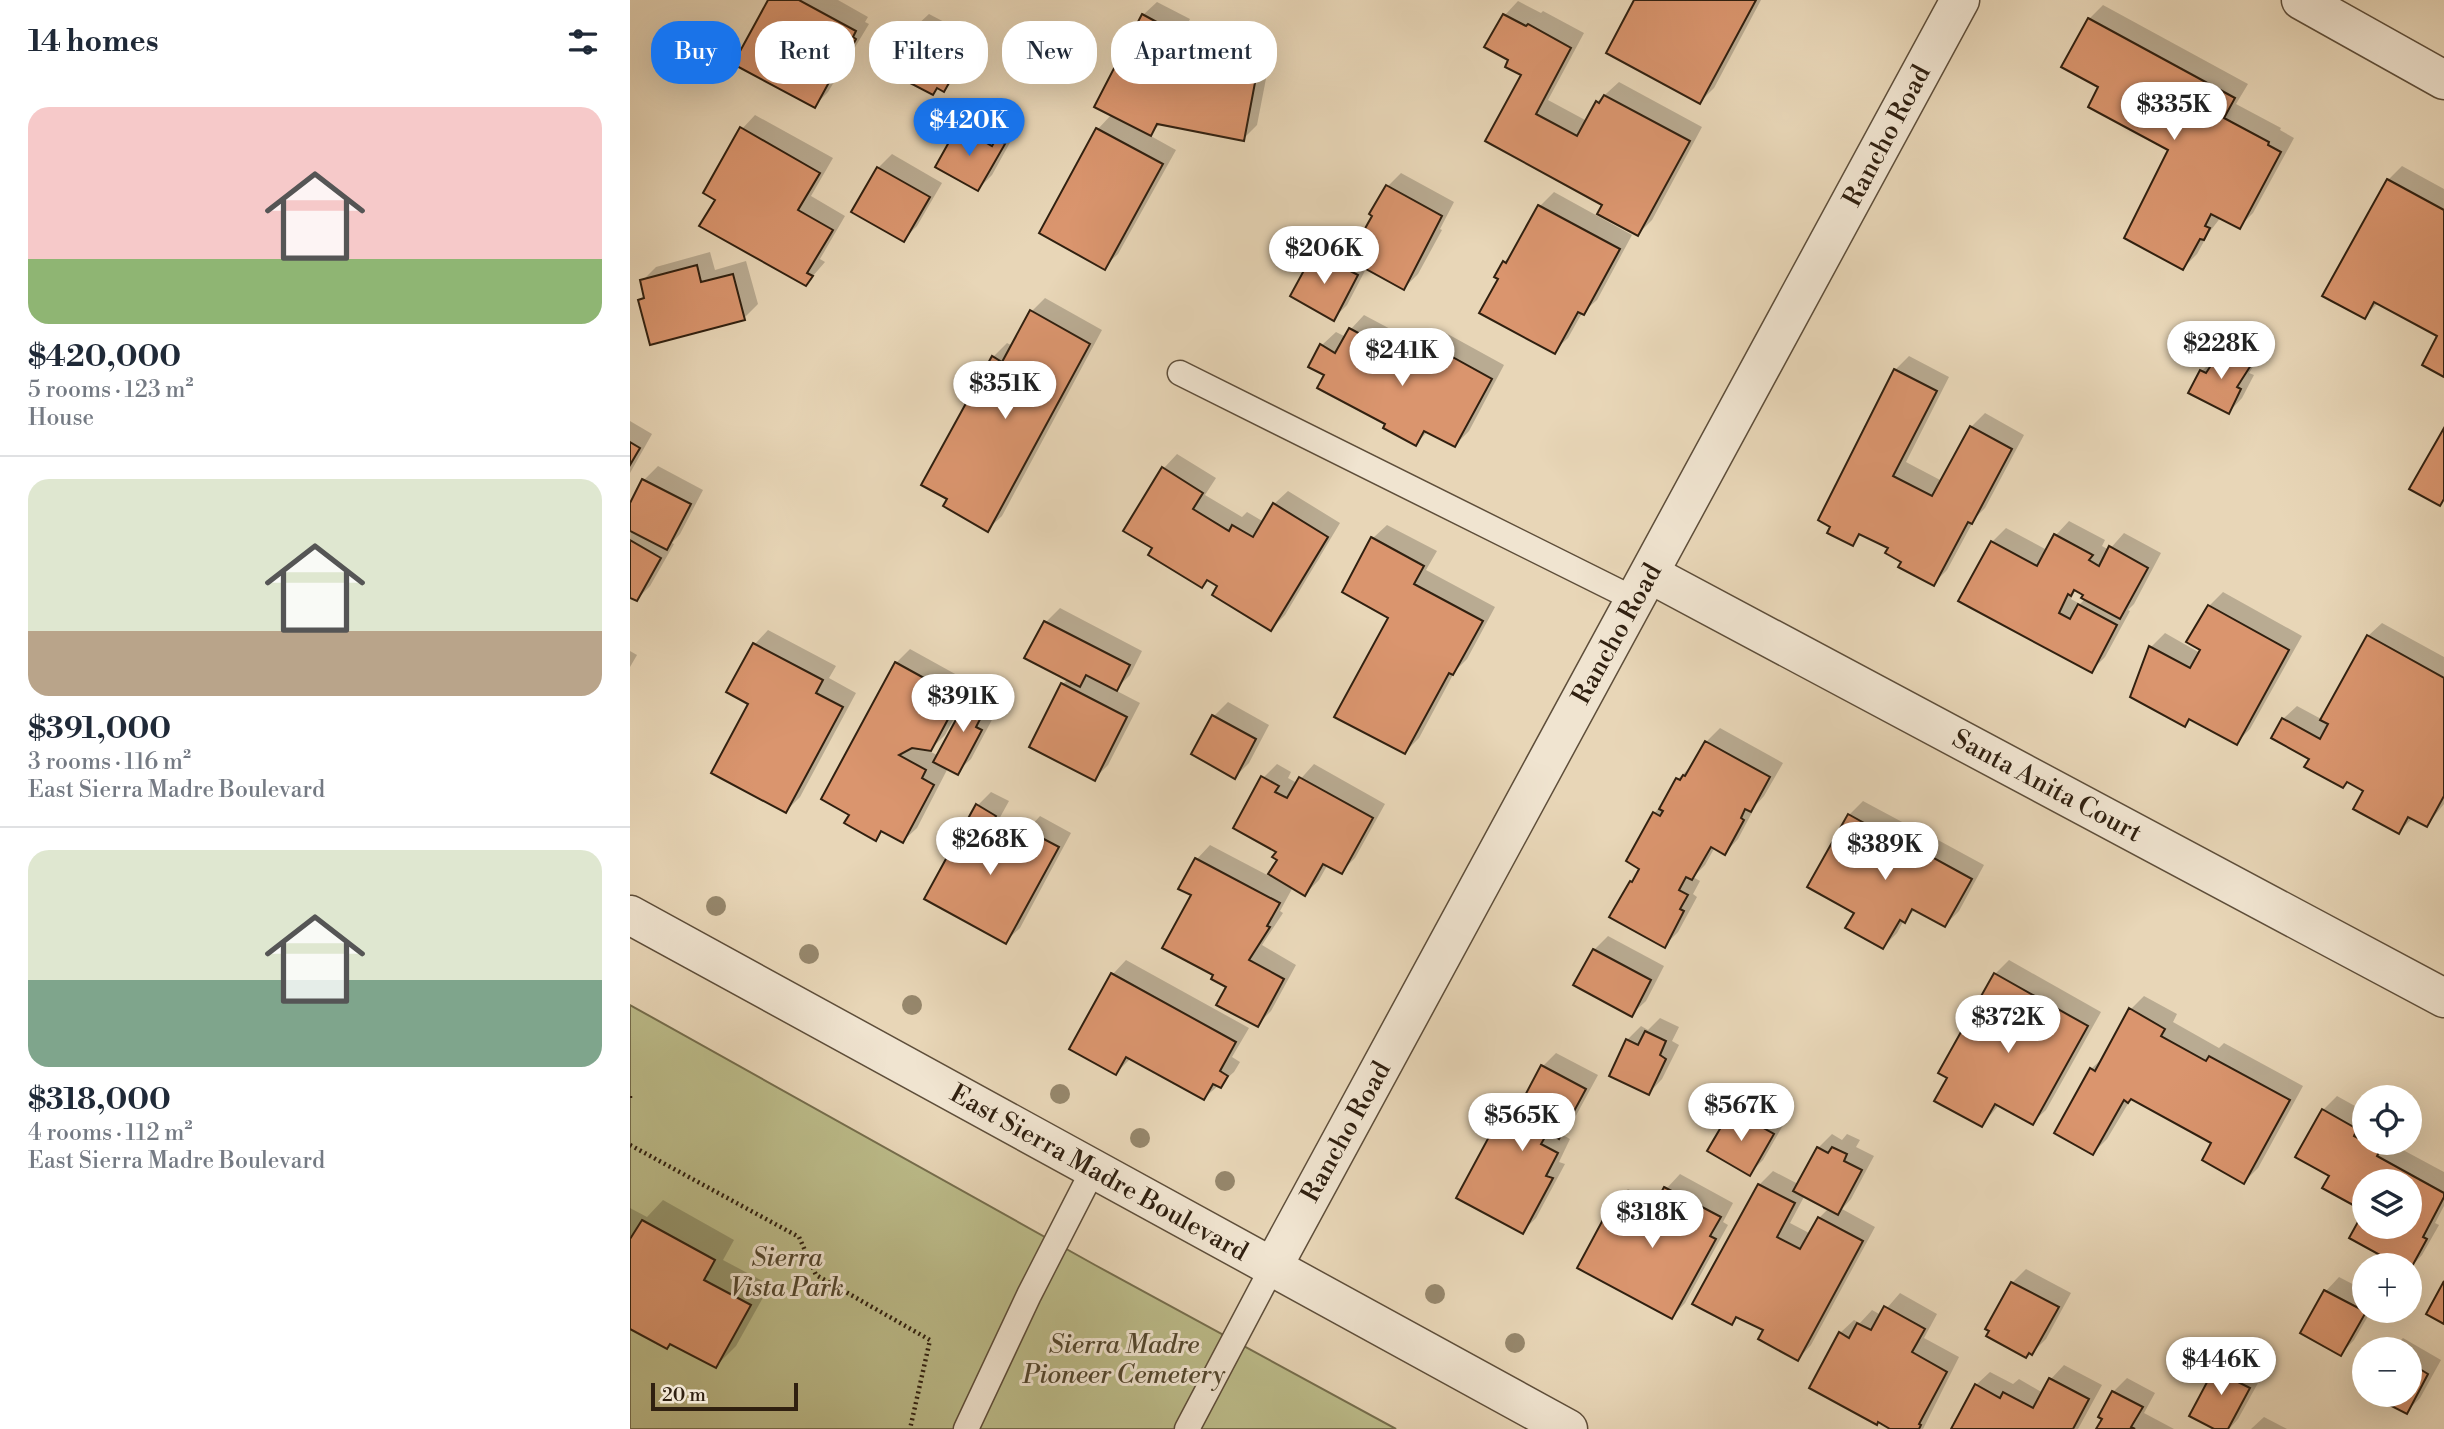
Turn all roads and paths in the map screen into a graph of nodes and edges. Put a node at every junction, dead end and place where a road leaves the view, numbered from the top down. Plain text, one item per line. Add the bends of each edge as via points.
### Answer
1 (1961, 0) edge
2 (2301, 0) edge
3 (2444, 80) edge
4 (1180, 373) dead end
5 (1643, 587) junction
6 (630, 915) edge
7 (2444, 998) edge
8 (630, 1145) edge
9 (1093, 1170) junction
10 (1272, 1268) junction
11 (910, 1429) edge
12 (966, 1429) edge
13 (1187, 1429) edge
14 (1569, 1429) edge

1 - 5 street, Rancho Road
2 - 3 street
4 - 5 lane
5 - 7 street, Santa Anita Court
5 - 10 street, Rancho Road
6 - 9 street, East Sierra Madre Boulevard
8 - 11 path via 799,1237 816,1275 930,1340
9 - 10 street, East Sierra Madre Boulevard
9 - 12 lane
10 - 13 lane
10 - 14 street, East Sierra Madre Boulevard

